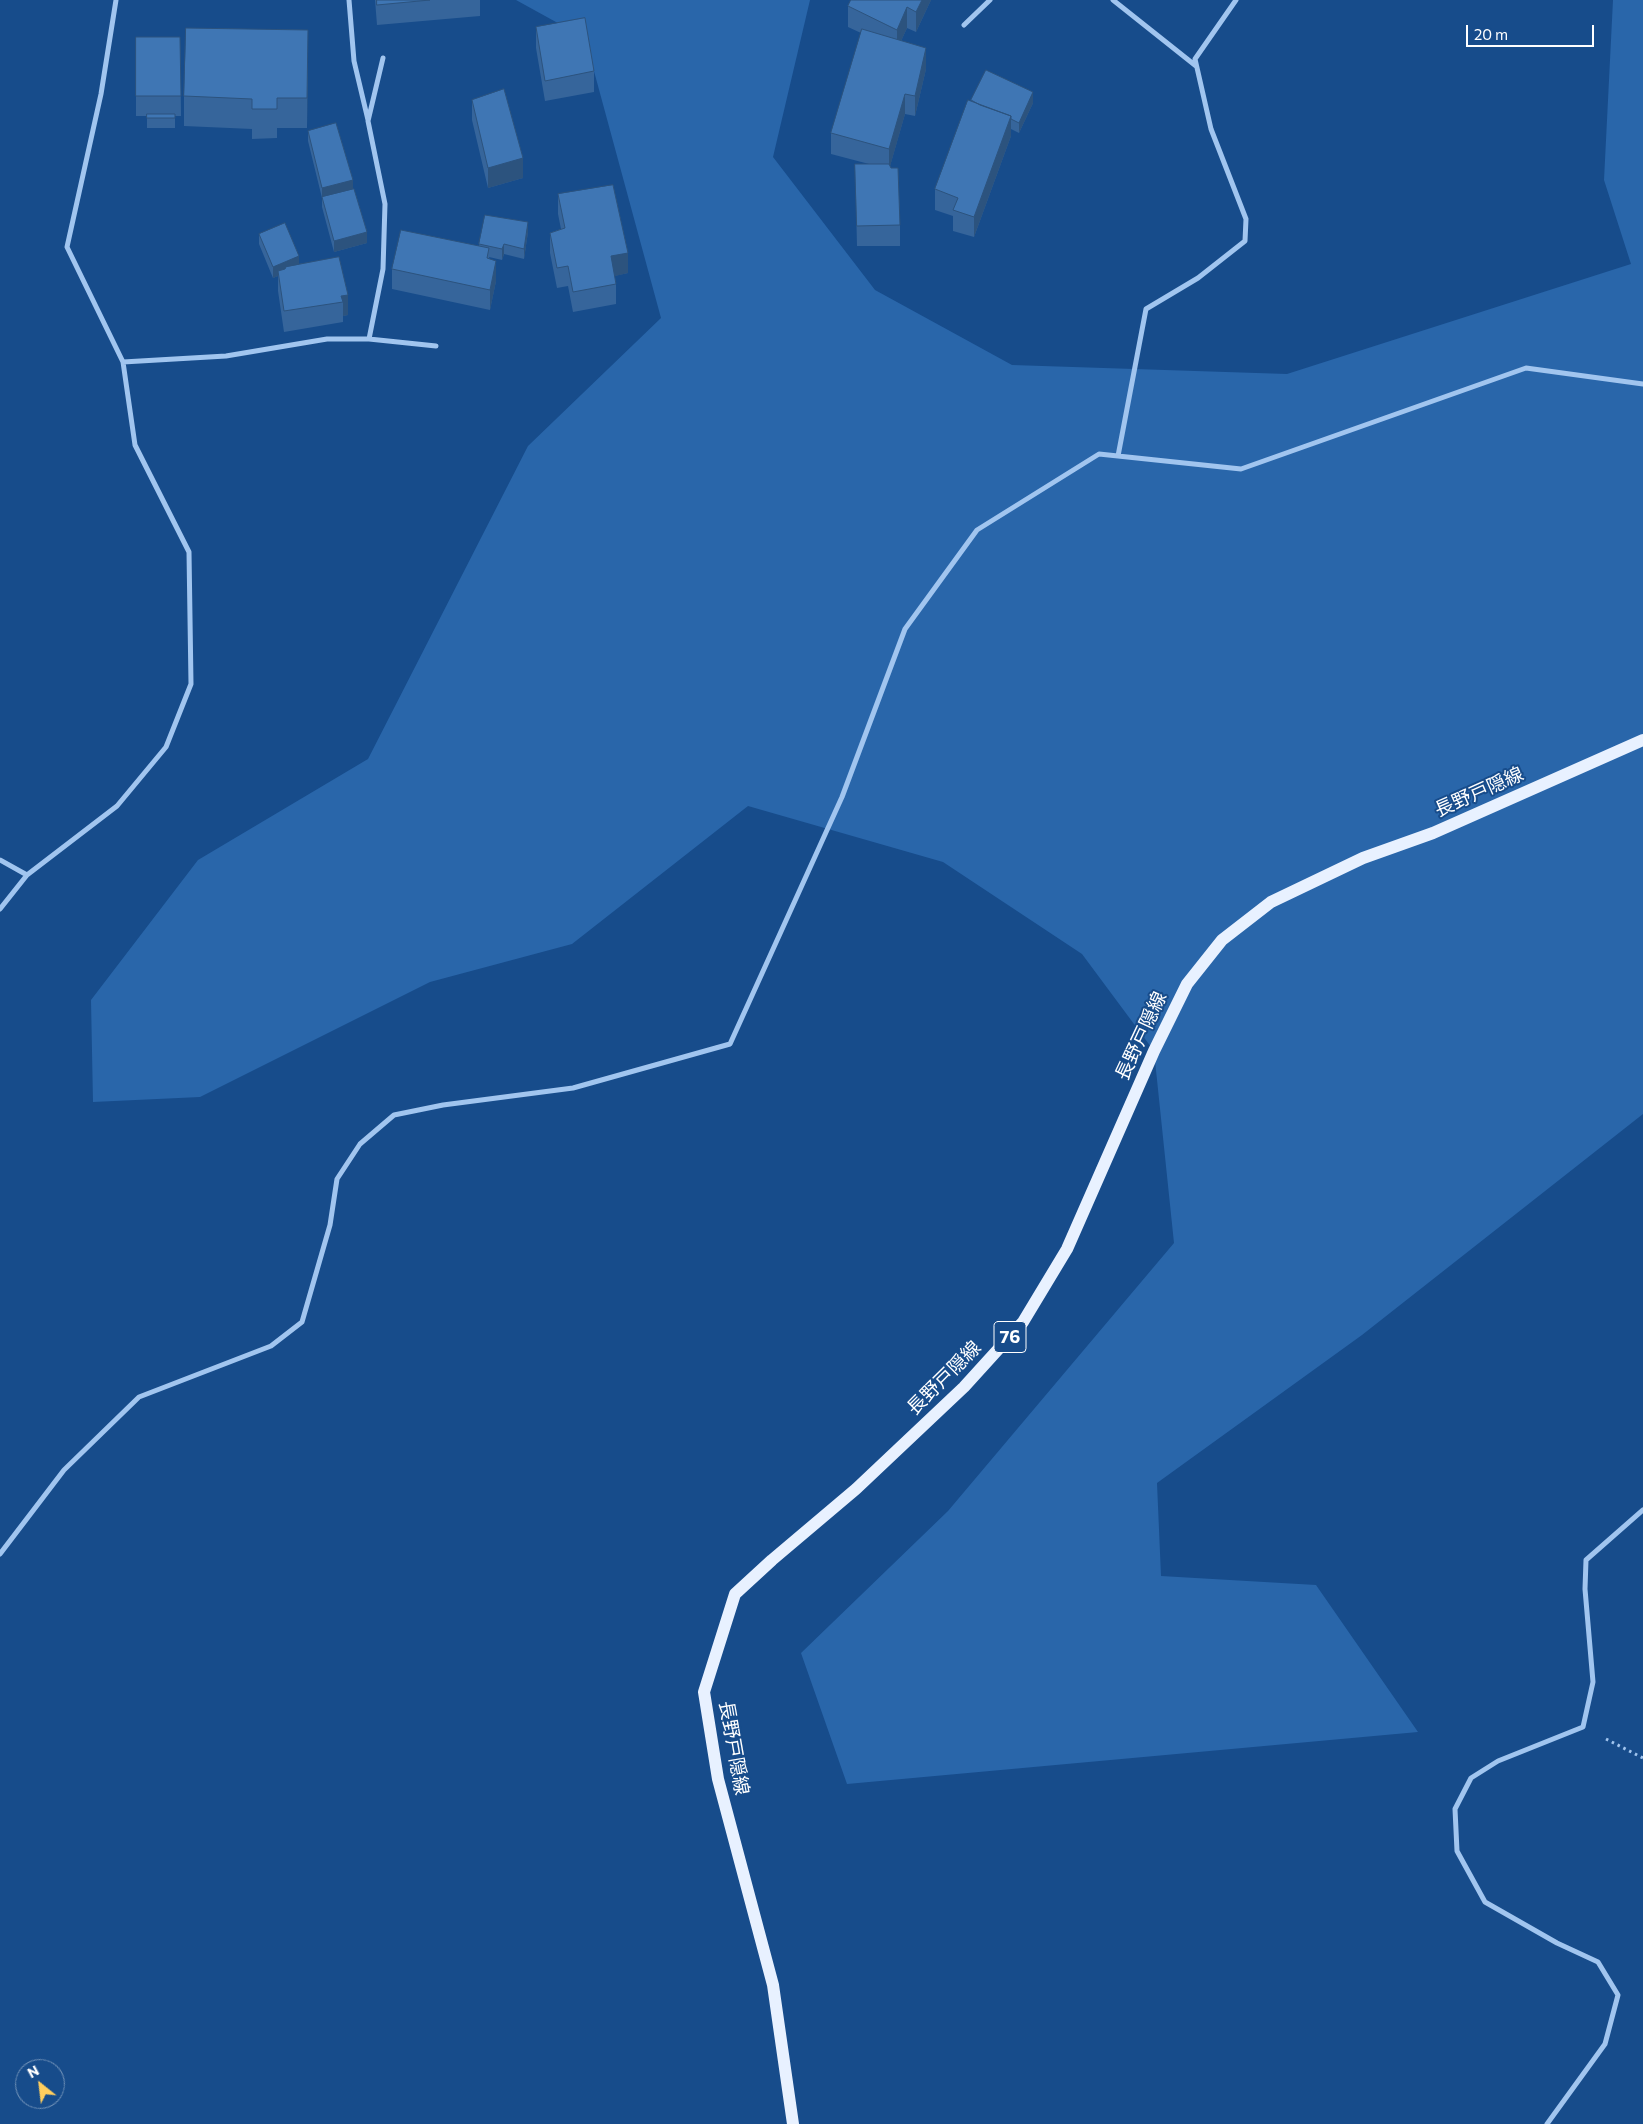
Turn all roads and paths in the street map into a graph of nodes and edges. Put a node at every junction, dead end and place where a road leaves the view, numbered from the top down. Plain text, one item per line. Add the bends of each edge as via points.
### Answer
1 (116, 0) edge
2 (349, 0) edge
3 (990, 0) edge
4 (1113, 0) edge
5 (1236, 0) edge
6 (964, 25) dead end
7 (383, 58) dead end
8 (1196, 66) junction
9 (368, 121) junction
10 (369, 339) junction
11 (436, 346) dead end
12 (123, 362) junction
13 (1643, 384) edge
14 (1118, 456) junction
15 (1643, 740) edge
16 (0, 860) edge
17 (27, 875) junction
18 (0, 909) edge
19 (1643, 1510) edge
20 (0, 1554) edge
21 (1583, 1727) junction
22 (1643, 1758) edge
23 (793, 2124) edge
24 (1547, 2124) edge

1 - 12 street via 101,94 67,247
2 - 9 street via 354,61
3 - 6 street
4 - 8 street
5 - 8 street via 1195,59
7 - 9 street
8 - 14 street via 1211,129 1246,219 1245,241 1198,278 1146,309
9 - 10 street via 385,204 383,269
10 - 11 street
10 - 12 street via 328,339 226,356
12 - 17 street via 135,445 189,552 190,684 166,747 117,806
13 - 14 street via 1526,368 1241,469
14 - 20 street via 1099,454 977,530 905,629 842,797 730,1044 573,1088 443,1105 394,1115 360,1144 337,1179 330,1225 302,1322 271,1346 139,1397 64,1470
15 - 23 main road, 長野戸隠線 / 76 via 1433,833 1363,858 1271,902 1222,940 1187,984 1154,1051 1067,1250 1023,1322 964,1387 863,1482 735,1594 704,1692 718,1778 773,1985
16 - 17 street
17 - 18 street
19 - 21 street via 1586,1560 1585,1589 1593,1682
21 - 22 path
21 - 24 street via 1498,1762 1471,1778 1455,1809 1457,1851 1485,1902 1598,1962 1618,1995 1605,2044

